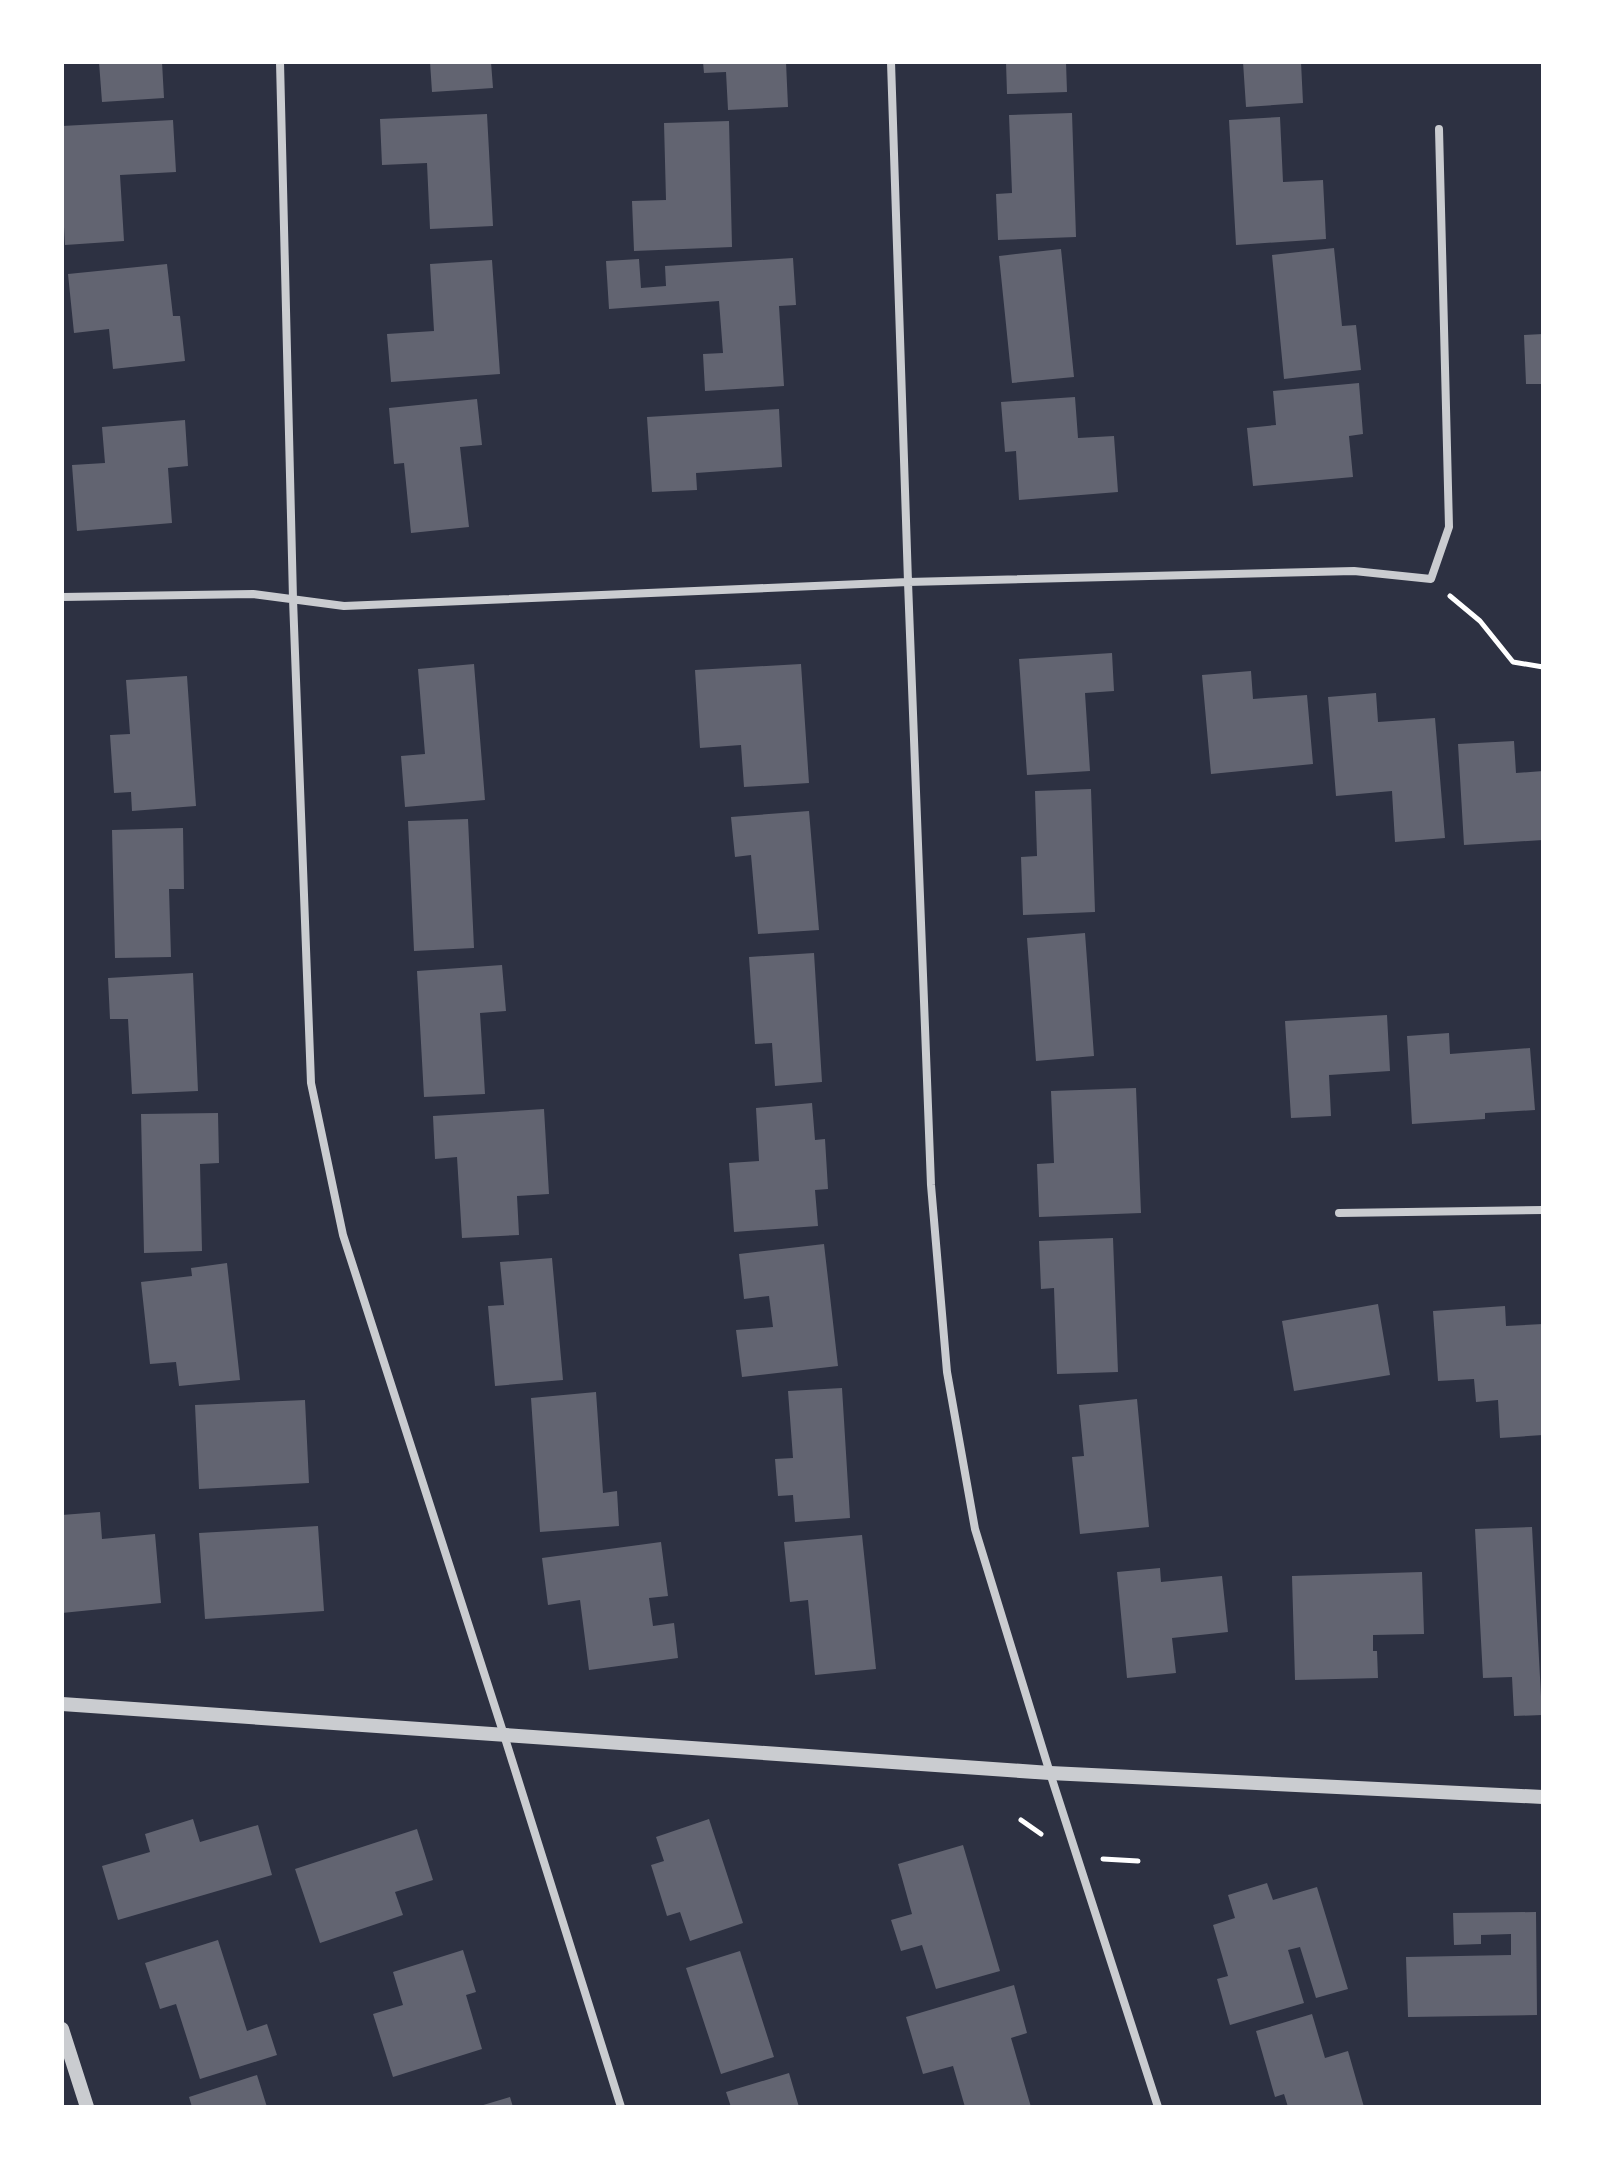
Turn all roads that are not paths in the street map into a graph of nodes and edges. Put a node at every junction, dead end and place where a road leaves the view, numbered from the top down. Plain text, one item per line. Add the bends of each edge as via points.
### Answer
1 (280, 62) edge
2 (891, 62) edge
3 (1439, 129) dead end
4 (908, 582) junction
5 (62, 597) edge
6 (293, 599) junction
7 (1543, 1210) edge
8 (1339, 1213) dead end
9 (62, 1704) edge
10 (504, 1735) junction
11 (1050, 1773) junction
12 (1543, 1797) edge
13 (62, 2029) edge
14 (87, 2107) edge
15 (621, 2107) edge
16 (1158, 2107) edge

1 - 6 street
2 - 4 street
3 - 4 street via 1449,527 1431,579 1354,571
4 - 6 street via 344,606
4 - 11 street via 931,1185 947,1372 975,1529
5 - 6 street via 253,594
6 - 10 street via 311,1083 343,1235
7 - 8 street
9 - 10 street
10 - 11 street
10 - 15 street
11 - 12 street
11 - 16 street
13 - 14 street

